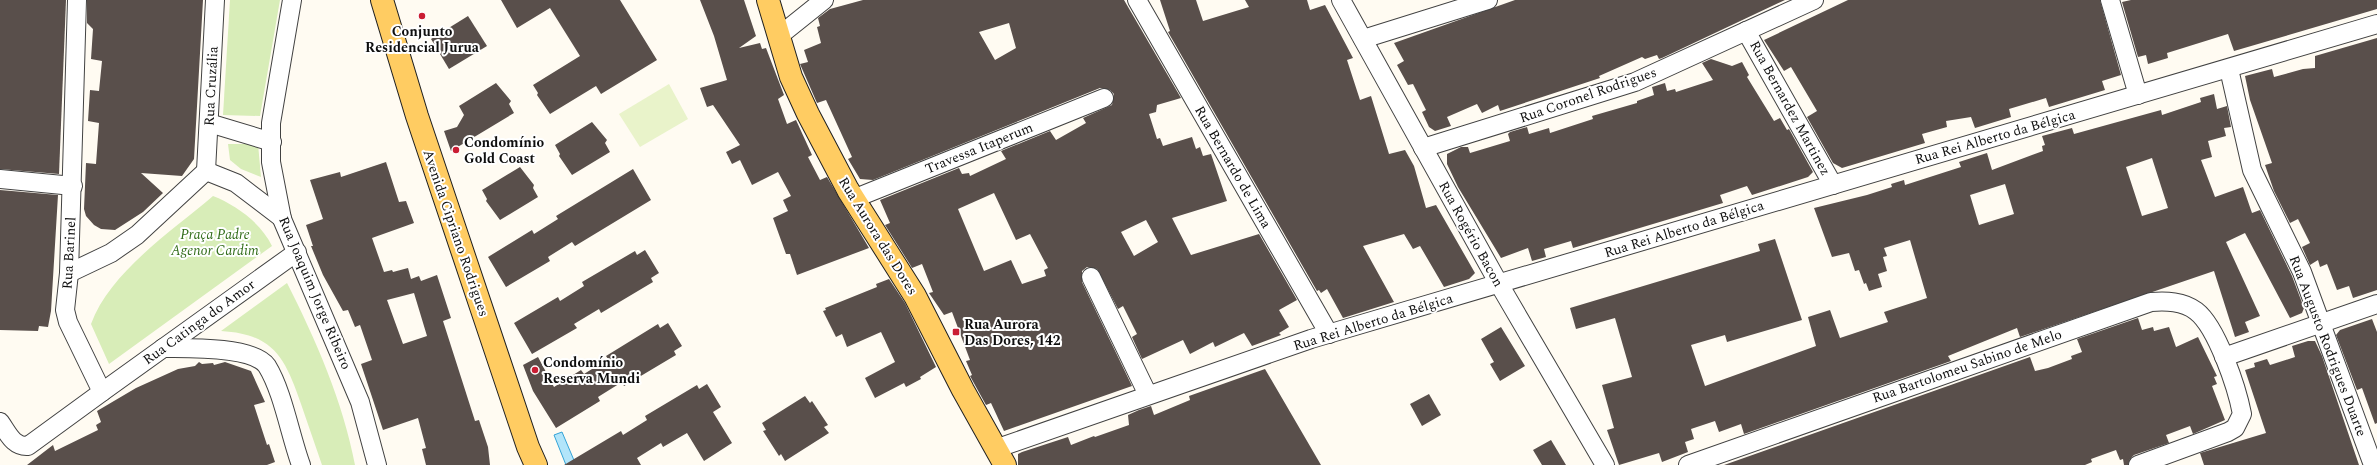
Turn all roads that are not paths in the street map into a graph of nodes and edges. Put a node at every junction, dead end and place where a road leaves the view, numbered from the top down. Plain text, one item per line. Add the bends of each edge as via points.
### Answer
1 (77, 0) edge
2 (215, 0) edge
3 (292, 0) edge
4 (382, 0) edge
5 (768, 0) edge
6 (824, 0) edge
7 (1137, 0) edge
8 (1341, 0) edge
9 (1488, 0) edge
10 (1814, 0) edge
11 (2110, 0) edge
12 (2377, 24) edge
13 (1746, 31) junction
14 (779, 36) junction
15 (1363, 39) junction
16 (2229, 69) junction
17 (2138, 95) junction
18 (1104, 98) dead end
19 (209, 123) junction
20 (272, 142) junction
21 (1423, 148) junction
22 (206, 171) junction
23 (0, 179) edge
24 (1833, 185) junction
25 (73, 186) junction
26 (853, 199) junction
27 (282, 218) junction
28 (297, 252) junction
29 (69, 273) junction
30 (1091, 277) dead end
31 (1499, 284) junction
32 (2377, 304) edge
33 (2323, 324) junction
34 (1329, 334) junction
35 (163, 348) junction
36 (2224, 358) junction
37 (102, 392) junction
38 (1148, 395) junction
39 (0, 422) edge
40 (1000, 457) edge
41 (301, 465) edge
42 (377, 465) edge
43 (536, 465) edge
44 (1606, 465) edge
45 (1688, 465) edge
46 (2138, 465) edge
47 (2373, 465) edge

1 - 25 street, Rua Barinel
2 - 19 street, Rua Cruzália
3 - 20 street, Rua Joaquim Jorge Ribeiro via 272,123
4 - 43 main road, Avenida Cipriano Rodrigues via 419,124
5 - 14 main road, Rua Aurora das Dores
6 - 14 street
7 - 34 street, Rua Bernardo de Lima
8 - 15 street, Rua Rogério Bacon
9 - 15 street
10 - 13 street, Rua Coronel Rodrigues
11 - 17 street
12 - 16 street, Rua Rei Alberto da Bélgica
13 - 21 street, Rua Coronel Rodrigues via 1635,82
13 - 24 street, Rua Bernardez Martinez
14 - 26 main road, Rua Aurora das Dores via 791,77
15 - 21 street, Rua Rogério Bacon
16 - 17 street, Rua Rei Alberto da Bélgica
16 - 33 street, Rua Augusto Rodrigues Duarte via 2252,170 2302,272
17 - 24 street, Rua Rei Alberto da Bélgica
18 - 26 street, Travessa Itaperum
19 - 20 street
19 - 22 street, Rua Cruzália
20 - 27 street, Rua Joaquim Jorge Ribeiro via 271,162
21 - 31 street, Rua Rogério Bacon
22 - 27 street via 236,183
22 - 29 street via 137,235 112,253
23 - 25 street
24 - 31 street, Rua Rei Alberto da Bélgica
25 - 29 street, Rua Barinel
26 - 40 main road, Rua Aurora das Dores via 915,296 962,390
27 - 28 street, Rua Joaquim Jorge Ribeiro
28 - 35 street, Rua Catinga do Amor
28 - 42 street, Rua Joaquim Jorge Ribeiro via 360,402
29 - 37 street, Rua Barinel via 65,310 68,322
30 - 38 street
31 - 34 street, Rua Rei Alberto da Bélgica
31 - 44 street, Rua Rogério Bacon
32 - 33 street
33 - 36 street
33 - 47 street, Rua Augusto Rodrigues Duarte
34 - 38 street, Rua Rei Alberto da Bélgica
35 - 37 street, Rua Catinga do Amor
35 - 41 street via 232,350 253,357 266,365 280,397
36 - 45 street, Rua Bartolomeu Sabino de Melo via 2206,322 2195,310 2182,304 2151,302
36 - 46 street, Rua Bartolomeu Sabino de Melo via 2242,414 2235,428
37 - 39 street via 28,446 14,442
38 - 40 street, Rua Rei Alberto da Bélgica

